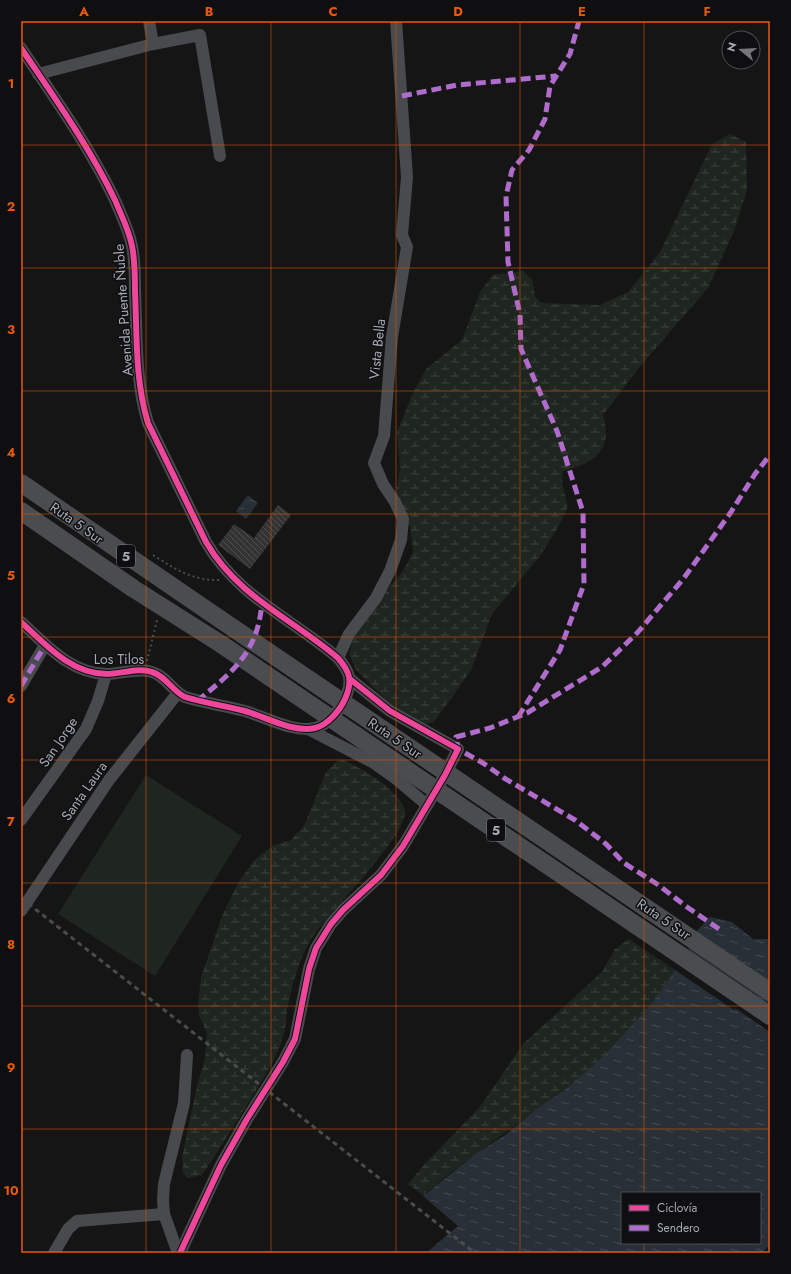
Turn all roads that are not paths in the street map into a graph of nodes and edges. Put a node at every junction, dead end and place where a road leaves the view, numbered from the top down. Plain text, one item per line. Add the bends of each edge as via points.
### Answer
1 (149, 21) edge
2 (396, 21) edge
3 (153, 44) junction
4 (21, 48) edge
5 (38, 74) junction
6 (220, 156) dead end
7 (21, 483) edge
8 (21, 511) edge
9 (21, 622) edge
10 (45, 645) junction
11 (338, 658) junction
12 (106, 674) junction
13 (350, 680) junction
14 (21, 686) edge
15 (177, 694) junction
16 (308, 729) junction
17 (426, 805) junction
18 (21, 820) edge
19 (21, 911) edge
20 (770, 992) edge
21 (770, 1016) edge
22 (187, 1055) dead end
23 (164, 1214) junction
24 (54, 1253) edge
25 (179, 1253) edge

1 - 3 street
2 - 11 street, Vista Bella via 407,177 402,235 408,247 392,337 384,436 374,463 403,519 401,540 390,571 376,598 349,634
3 - 5 street
3 - 6 street via 200,35
4 - 5 street, Avenida Puente Ñuble
5 - 11 street, Avenida Puente Ñuble via 65,112 93,159 128,229 134,258 140,383 144,412 206,542 232,578
7 - 20 highway, Ruta 5 Sur / 5, bridge
8 - 21 highway, Ruta 5 Sur / 5, bridge
9 - 10 street, Los Tilos
10 - 12 street, Los Tilos via 73,666
10 - 14 street
11 - 13 street via 347,669
12 - 15 street, Los Tilos via 144,670 154,672
12 - 18 street, San Jorge via 86,729
13 - 16 street via 348,692 337,712 328,722
13 - 17 street via 390,711 458,749
15 - 16 street
15 - 19 street, Santa Laura via 109,780
16 - 17 street via 374,763
17 - 25 street via 403,846 381,875 343,910 316,948 309,969 295,1039 221,1165
22 - 23 street via 184,1103 163,1192
23 - 24 street via 77,1221 68,1229
23 - 25 street

